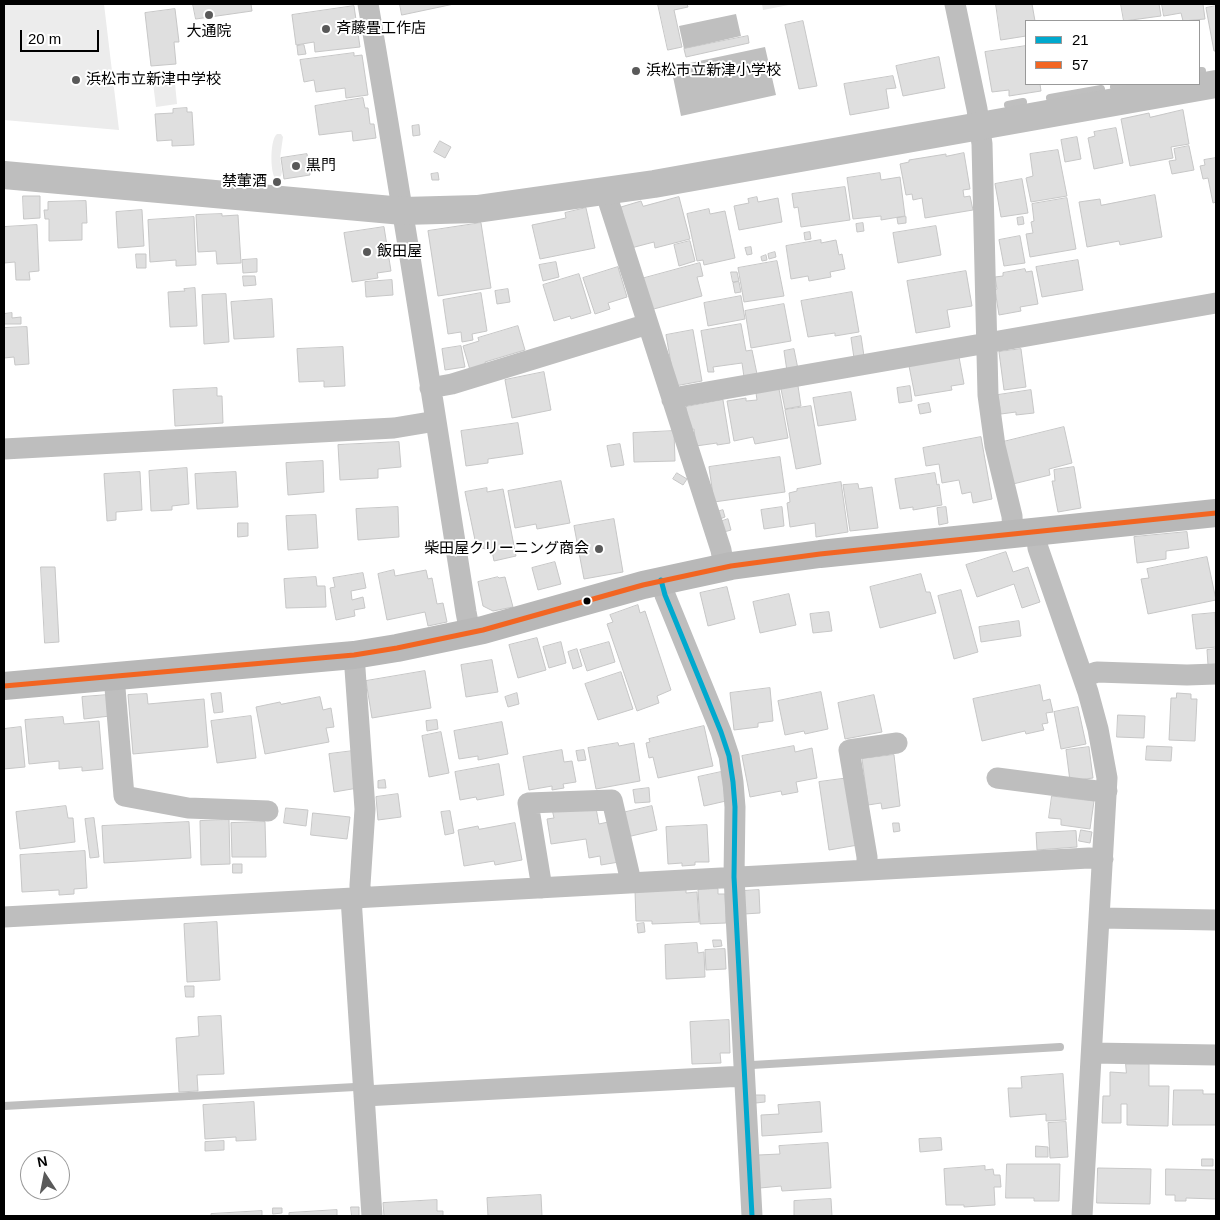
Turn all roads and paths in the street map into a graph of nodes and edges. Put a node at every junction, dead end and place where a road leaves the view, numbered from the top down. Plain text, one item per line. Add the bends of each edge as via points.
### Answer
1 (368, 4) edge
2 (955, 4) edge
3 (1216, 84) edge
4 (980, 126) junction
5 (4, 175) edge
6 (607, 190) junction
7 (403, 211) junction
8 (1216, 302) edge
9 (648, 324) junction
10 (987, 343) junction
11 (430, 388) junction
12 (672, 400) junction
13 (436, 421) junction
14 (4, 448) edge
15 (1216, 514) edge
16 (1025, 533) junction
17 (724, 568) junction
18 (661, 580) junction
19 (470, 633) junction
20 (354, 655) junction
21 (1216, 674) edge
22 (114, 676) junction
23 (1083, 677) junction
24 (4, 686) edge
25 (897, 743) dead end
26 (996, 778) dead end
27 (1107, 791) junction
28 (268, 811) dead end
29 (1103, 859) junction
30 (867, 870) junction
31 (734, 878) junction
32 (629, 883) junction
33 (542, 888) junction
34 (356, 898) junction
35 (4, 917) edge
36 (1100, 918) junction
37 (1216, 920) edge
38 (1092, 1054) junction
39 (1216, 1055) edge
40 (744, 1076) junction
41 (364, 1096) junction
42 (372, 1216) edge
43 (752, 1216) edge
44 (1082, 1216) edge

1 - 7 street
2 - 4 street
3 - 4 street
4 - 6 street
4 - 10 street
5 - 7 street
6 - 7 street via 477,209
6 - 9 street
7 - 11 street
8 - 10 street
9 - 11 street
9 - 12 street
10 - 12 street
10 - 16 street via 990,421 1012,516
11 - 13 street
12 - 17 street
13 - 14 street via 394,428
13 - 19 street
15 - 16 main road
16 - 17 main road via 784,558
16 - 23 street via 1038,548
17 - 18 main road
18 - 19 main road
18 - 31 street via 729,756 735,807
19 - 20 main road
20 - 22 main road
20 - 34 street via 365,809 360,885
21 - 23 street via 1097,672
22 - 24 main road
22 - 28 street via 124,796 195,808
23 - 27 street via 1105,760
25 - 30 street via 849,750
26 - 27 street
27 - 29 street
29 - 30 street
29 - 36 street
30 - 31 street
31 - 32 street
31 - 40 street
32 - 33 street
32 - 33 street via 612,800 528,803
33 - 34 street
34 - 35 street
34 - 41 street
36 - 37 street
36 - 38 street
38 - 39 street
38 - 44 street
40 - 41 street
40 - 43 street
41 - 42 street

